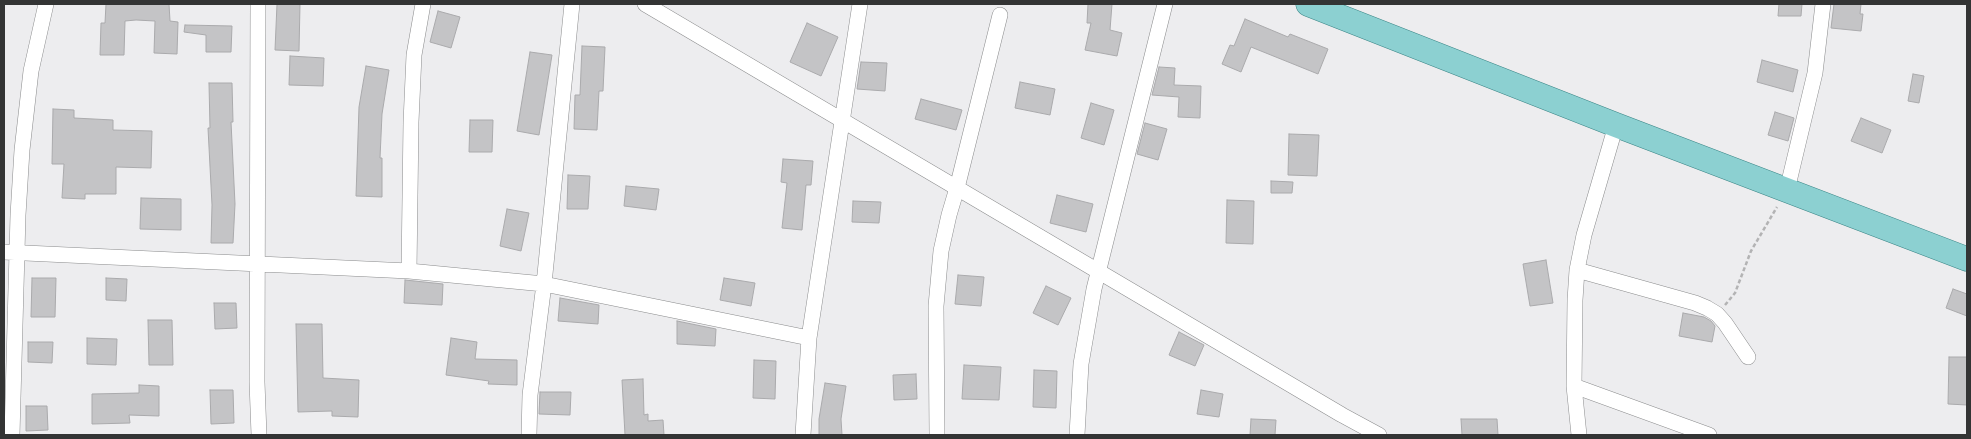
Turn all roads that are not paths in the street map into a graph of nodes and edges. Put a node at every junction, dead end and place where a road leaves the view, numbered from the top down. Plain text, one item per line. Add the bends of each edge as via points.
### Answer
1 (46, 4) edge
2 (258, 4) edge
3 (423, 4) edge
4 (572, 4) edge
5 (645, 4) edge
6 (860, 4) edge
7 (1165, 4) edge
8 (1308, 4) edge
9 (1823, 4) edge
10 (1000, 15) dead end
11 (842, 120) junction
12 (1616, 125) junction
13 (957, 188) junction
14 (1787, 190) junction
15 (10, 252) edge
16 (1967, 258) edge
17 (258, 264) junction
18 (1577, 270) junction
19 (409, 271) junction
20 (1098, 272) junction
21 (544, 284) junction
22 (809, 338) junction
23 (1748, 357) dead end
24 (1574, 386) junction
25 (12, 435) edge
26 (259, 435) edge
27 (529, 435) edge
28 (803, 435) edge
29 (937, 435) edge
30 (1077, 435) edge
31 (1379, 435) edge
32 (1579, 435) edge
33 (1709, 435) edge

1 - 15 street via 26,104 18,215
2 - 17 street
3 - 19 street via 414,55
4 - 21 street
5 - 11 street
6 - 11 street
7 - 20 street
8 - 12 main road
9 - 14 street via 1815,73
10 - 13 street
11 - 13 street
11 - 22 street
12 - 14 main road
12 - 18 street via 1586,226
13 - 20 street
13 - 29 street via 942,251 936,306
14 - 16 main road
15 - 17 street
15 - 25 street
17 - 19 street
17 - 26 street
18 - 23 street via 1695,303 1717,314
18 - 24 street
19 - 21 street
20 - 30 street via 1081,364
20 - 31 street
21 - 22 street
21 - 27 street via 530,395
22 - 28 street
24 - 32 street
24 - 33 street

